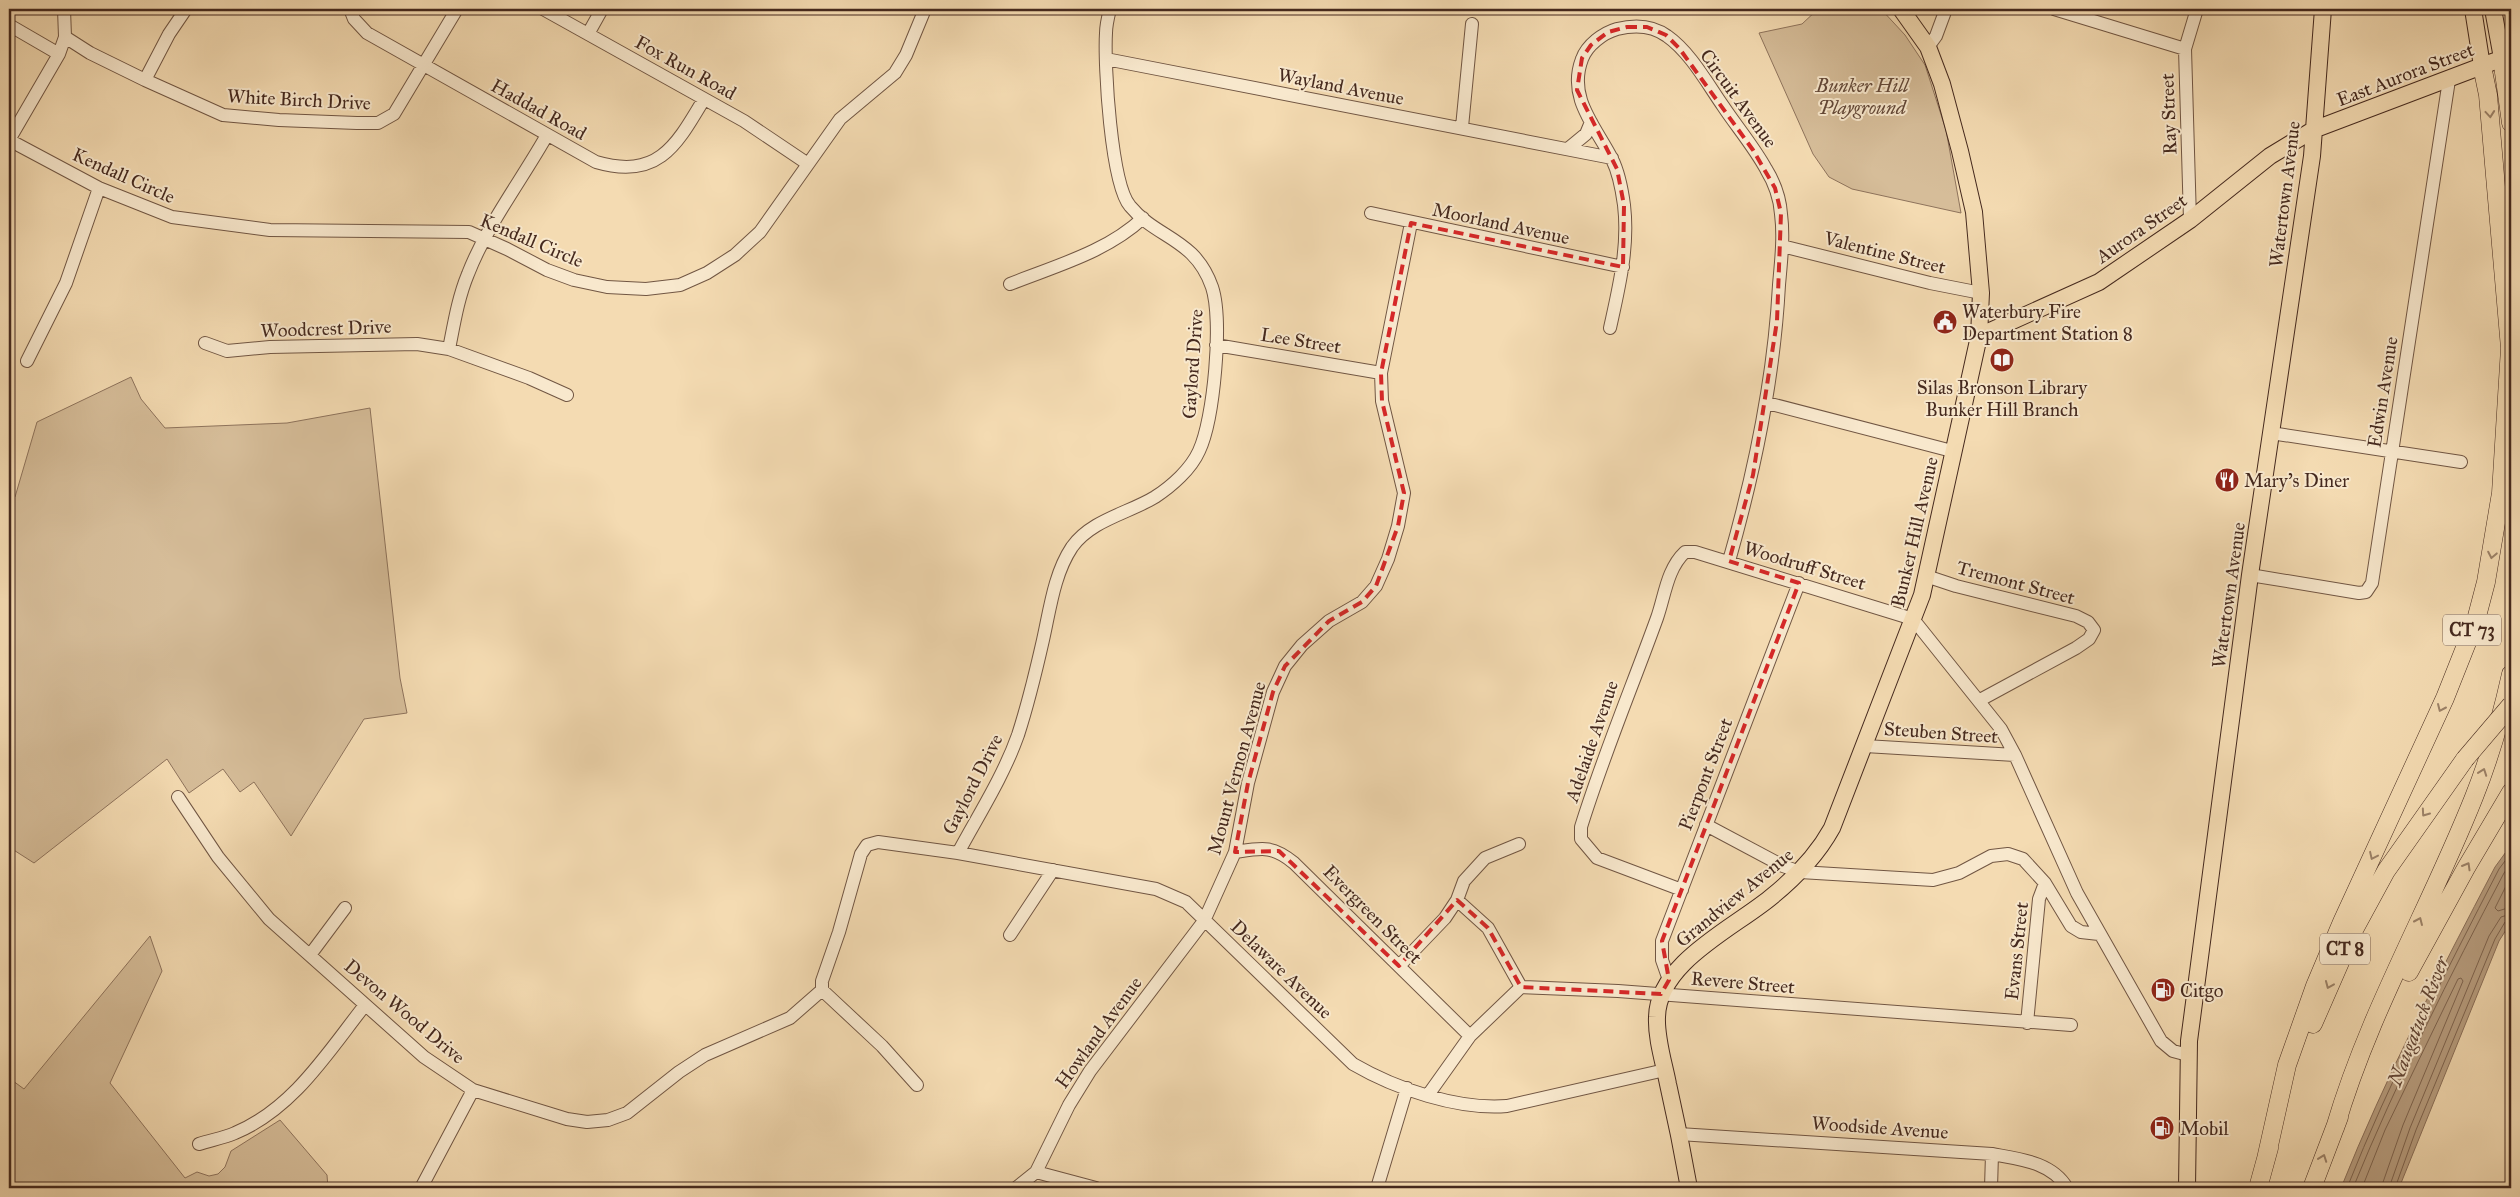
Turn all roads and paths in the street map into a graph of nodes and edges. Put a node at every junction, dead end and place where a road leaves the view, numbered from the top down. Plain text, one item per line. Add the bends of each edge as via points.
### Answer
1 (64, 9) edge
2 (186, 9) edge
3 (350, 9) edge
4 (457, 9) edge
5 (543, 9) edge
6 (602, 9) edge
7 (925, 9) edge
8 (1110, 9) edge
9 (1901, 9) edge
10 (1946, 9) edge
11 (2054, 9) edge
12 (2196, 9) edge
13 (2323, 9) edge
14 (2473, 9) edge
15 (2493, 9) edge
16 (1472, 24) dead end
17 (9, 25) edge
18 (588, 34) junction
19 (65, 37) junction
20 (1928, 47) junction
21 (2185, 49) junction
22 (59, 54) junction
23 (2507, 56) edge
24 (1106, 58) junction
25 (424, 66) junction
26 (2482, 66) junction
27 (145, 80) junction
28 (2449, 80) junction
29 (704, 99) junction
30 (1591, 122) junction
31 (2511, 122) edge
32 (1462, 127) junction
33 (2313, 130) junction
34 (547, 134) junction
35 (9, 140) edge
36 (1570, 148) junction
37 (1612, 158) junction
38 (808, 164) junction
39 (99, 188) junction
40 (1371, 213) dead end
41 (1143, 218) junction
42 (2190, 220) junction
43 (1411, 223) junction
44 (485, 238) junction
45 (1782, 246) junction
46 (1623, 267) junction
47 (1010, 284) dead end
48 (1980, 293) junction
49 (1610, 328) dead end
50 (1979, 336) junction
51 (205, 343) dead end
52 (1216, 345) junction
53 (449, 349) junction
54 (27, 361) dead end
55 (1381, 373) junction
56 (567, 395) dead end
57 (1767, 403) junction
58 (2271, 433) junction
59 (1952, 452) junction
60 (2392, 452) junction
61 (2462, 462) dead end
62 (1685, 552) joint
63 (1729, 561) junction
64 (2250, 575) junction
65 (1926, 576) junction
66 (1799, 583) junction
67 (1913, 619) junction
68 (2511, 674) edge
69 (1980, 700) junction
70 (2511, 705) edge
71 (1865, 746) junction
72 (2015, 756) junction
73 (2511, 792) edge
74 (178, 797) dead end
75 (1706, 825) junction
76 (1519, 844) dead end
77 (1235, 852) junction
78 (958, 853) junction
79 (1053, 870) junction
80 (1800, 872) junction
81 (2045, 883) junction
82 (1682, 890) junction
83 (1457, 900) junction
84 (345, 908) dead end
85 (1204, 921) junction
86 (2099, 934) junction
87 (1010, 935) dead end
88 (310, 955) junction
89 (1399, 966) junction
90 (1669, 980) junction
91 (1521, 987) junction
92 (822, 990) junction
93 (1662, 994) junction
94 (365, 1005) junction
95 (2027, 1024) junction
96 (2071, 1026) dead end
97 (1470, 1036) junction
98 (2188, 1055) junction
99 (1665, 1070) junction
100 (917, 1085) dead end
101 (1407, 1088) junction
102 (473, 1090) junction
103 (1428, 1095) junction
104 (2334, 1128) junction
105 (1679, 1134) junction
106 (199, 1144) dead end
107 (1992, 1154) junction
108 (2266, 1159) junction
109 (1036, 1172) junction
110 (421, 1188) edge
111 (1016, 1188) edge
112 (1096, 1188) edge
113 (1378, 1188) edge
114 (1689, 1188) edge
115 (1991, 1188) edge
116 (2067, 1188) edge
117 (2187, 1188) edge
118 (2258, 1188) edge
119 (2312, 1188) edge

1 - 19 street
2 - 27 street
3 - 25 street, Haddad Road via 354,19 367,33
4 - 25 street, White Birch Drive
5 - 18 street, Fox Run Road
6 - 18 street
7 - 38 street, Kendall Circle via 895,73 840,119
8 - 24 street, Gaylord Drive
9 - 20 main road, Bunker Hill Avenue
10 - 20 street via 1936,36
11 - 21 street
12 - 21 street, Ray Street
13 - 33 main road, Watertown Avenue
14 - 26 main road, CT 73
15 - 23 main road
16 - 32 street
17 - 22 street
18 - 29 street, Fox Run Road
19 - 22 street
19 - 27 street, White Birch Drive
20 - 48 main road, Bunker Hill Avenue via 1942,84 1974,212
21 - 42 street, Ray Street
22 - 35 street
23 - 26 main road, East Aurora Street
23 - 31 highway
24 - 32 street, Wayland Avenue
24 - 41 street, Gaylord Drive via 1115,159 1121,188 1128,205
25 - 27 street, White Birch Drive via 394,114 378,123 223,115
25 - 34 street, Haddad Road
26 - 28 main road, East Aurora Street
26 -> 108 highway, CT 73 via 2489,105 2510,348 2501,493 2486,582 2476,620 2445,698 2342,922 2305,1011 2278,1097
28 - 33 main road, East Aurora Street
28 - 60 street, Edwin Avenue
29 - 34 street, Haddad Road via 681,139 662,158 636,167 616,168 596,162
29 - 38 street, Fox Run Road via 744,121
30 - 36 street via 1586,134
30 - 37 street, Circuit Avenue
30 - 45 street, Circuit Avenue via 1577,90 1582,58 1591,45 1608,32 1627,27 1647,27 1666,35 1698,71 1767,170 1781,213
32 - 36 street, Wayland Avenue
33 - 42 main road, Aurora Street via 2270,156
33 - 58 main road, Watertown Avenue via 2312,156
34 - 44 street
35 - 39 street, Kendall Circle
36 - 37 street, Wayland Avenue
37 - 46 street, Circuit Avenue via 1624,205
38 - 44 street, Kendall Circle via 760,232 736,255 707,274 680,285 646,289 607,288 547,270
39 - 44 street, Kendall Circle via 172,217 221,225 270,230 469,232
39 - 54 street via 66,283
40 - 43 street, Moorland Avenue
41 - 47 street via 1128,233 1108,244
41 - 52 street, Gaylord Drive via 1185,247 1201,264 1212,287 1217,311
42 - 50 main road, Aurora Street via 2099,282
43 - 46 street, Moorland Avenue
43 - 55 street, Mount Vernon Avenue
44 - 53 street via 457,308
45 - 48 street, Valentine Street via 1930,284
45 - 57 street, Circuit Avenue
46 - 49 street, Circuit Avenue
48 - 50 main road, Bunker Hill Avenue
50 - 59 main road, Bunker Hill Avenue
51 - 53 street, Woodcrest Drive via 227,350 388,344
52 - 55 street, Lee Street
52 - 78 street, Gaylord Drive via 1211,408 1199,453 1182,476 1158,496 1101,523 1072,547 1055,584 1018,734 1004,769
53 - 56 street, Woodcrest Drive
55 - 77 street, Mount Vernon Avenue via 1382,401 1404,493 1398,526 1376,586 1362,602 1329,621 1302,645 1285,666 1273,692 1248,783
57 - 59 street
57 - 63 street, Circuit Avenue via 1753,475
58 - 60 street
58 - 64 main road, Watertown Avenue
59 - 65 main road, Bunker Hill Avenue
60 - 61 street
60 - 64 street, Edwin Avenue via 2370,589 2359,593
62 - 63 street, Woodruff Street
62 - 82 street, Adelaide Avenue via 1671,571 1658,616 1617,719 1581,827 1581,839 1597,858
63 - 66 street, Woodruff Street
64 - 98 main road, Watertown Avenue
65 - 67 main road, Bunker Hill Avenue
65 - 69 street, Tremont Street via 2076,616 2088,622 2094,630 2090,639 2076,648
66 - 67 street, Woodruff Street
66 - 75 street, Pierpont Street
67 - 69 street, Bunker Hill Avenue
67 - 71 main road, Grandview Avenue
104 -> 68 highway via 2366,1035 2474,797 2492,750
69 - 72 street, Bunker Hill Avenue
70 -> 108 highway, CT 8, bridge via 2464,759 2404,843 2355,928 2296,1067
71 - 72 street, Steuben Street
71 - 80 main road, Grandview Avenue via 1832,828 1819,852
72 - 86 street, Bunker Hill Avenue
104 -> 73 highway via 2358,1072 2413,963
74 - 88 street, Devon Wood Drive via 244,890 269,919
75 - 80 street
75 - 82 street, Pierpont Street
76 - 83 street via 1485,858 1464,881
77 - 85 street, Mount Vernon Avenue
77 - 89 street, Evergreen Street via 1279,851
78 - 79 street, Delaware Avenue
78 - 92 street, Delaware Avenue via 878,842 867,845 861,854
79 - 85 street, Delaware Avenue via 1156,889 1186,902
79 - 87 street
80 - 81 street via 1933,880 1958,873 1991,856 2008,854 2023,860
80 - 90 main road, Grandview Avenue via 1688,959
81 - 86 street via 2071,926 2081,932
81 - 95 street, Evans Street via 2039,900
82 - 90 street, Pierpont Street via 1661,945
83 - 89 street via 1445,918
83 - 91 street via 1488,928
84 - 88 street
85 - 101 street, Delaware Avenue via 1353,1064 1369,1074
85 - 109 street, Howland Avenue via 1090,1071
86 - 98 street, Bunker Hill Avenue via 2161,1041 2171,1050
88 - 94 street, Devon Wood Drive
89 - 97 street, Evergreen Street
90 - 93 main road, Grandview Avenue
91 - 93 street, Revere Street
91 - 97 street
92 - 100 street via 882,1046
92 - 102 street, Devon Wood Drive via 790,1018 705,1055 627,1113 608,1120 587,1122 567,1119
93 - 95 street, Revere Street
93 - 99 main road, Grandview Avenue via 1657,1022
94 - 102 street, Devon Wood Drive via 424,1057
94 - 106 street via 282,1104 236,1133
95 - 96 street, Revere Street
97 - 103 street
98 - 117 main road, Watertown Avenue
99 - 103 street, Delaware Avenue via 1507,1106 1484,1108
99 - 105 main road, Grandview Avenue
101 - 103 street, Delaware Avenue
101 - 113 street
102 - 110 street
119 -> 104 highway
105 - 107 street, Woodside Avenue
105 - 114 main road, Grandview Avenue
107 - 115 street
107 - 116 street, Woodside Avenue via 2038,1164 2061,1179
108 - 118 highway, CT 8
109 - 111 street
109 - 112 street

